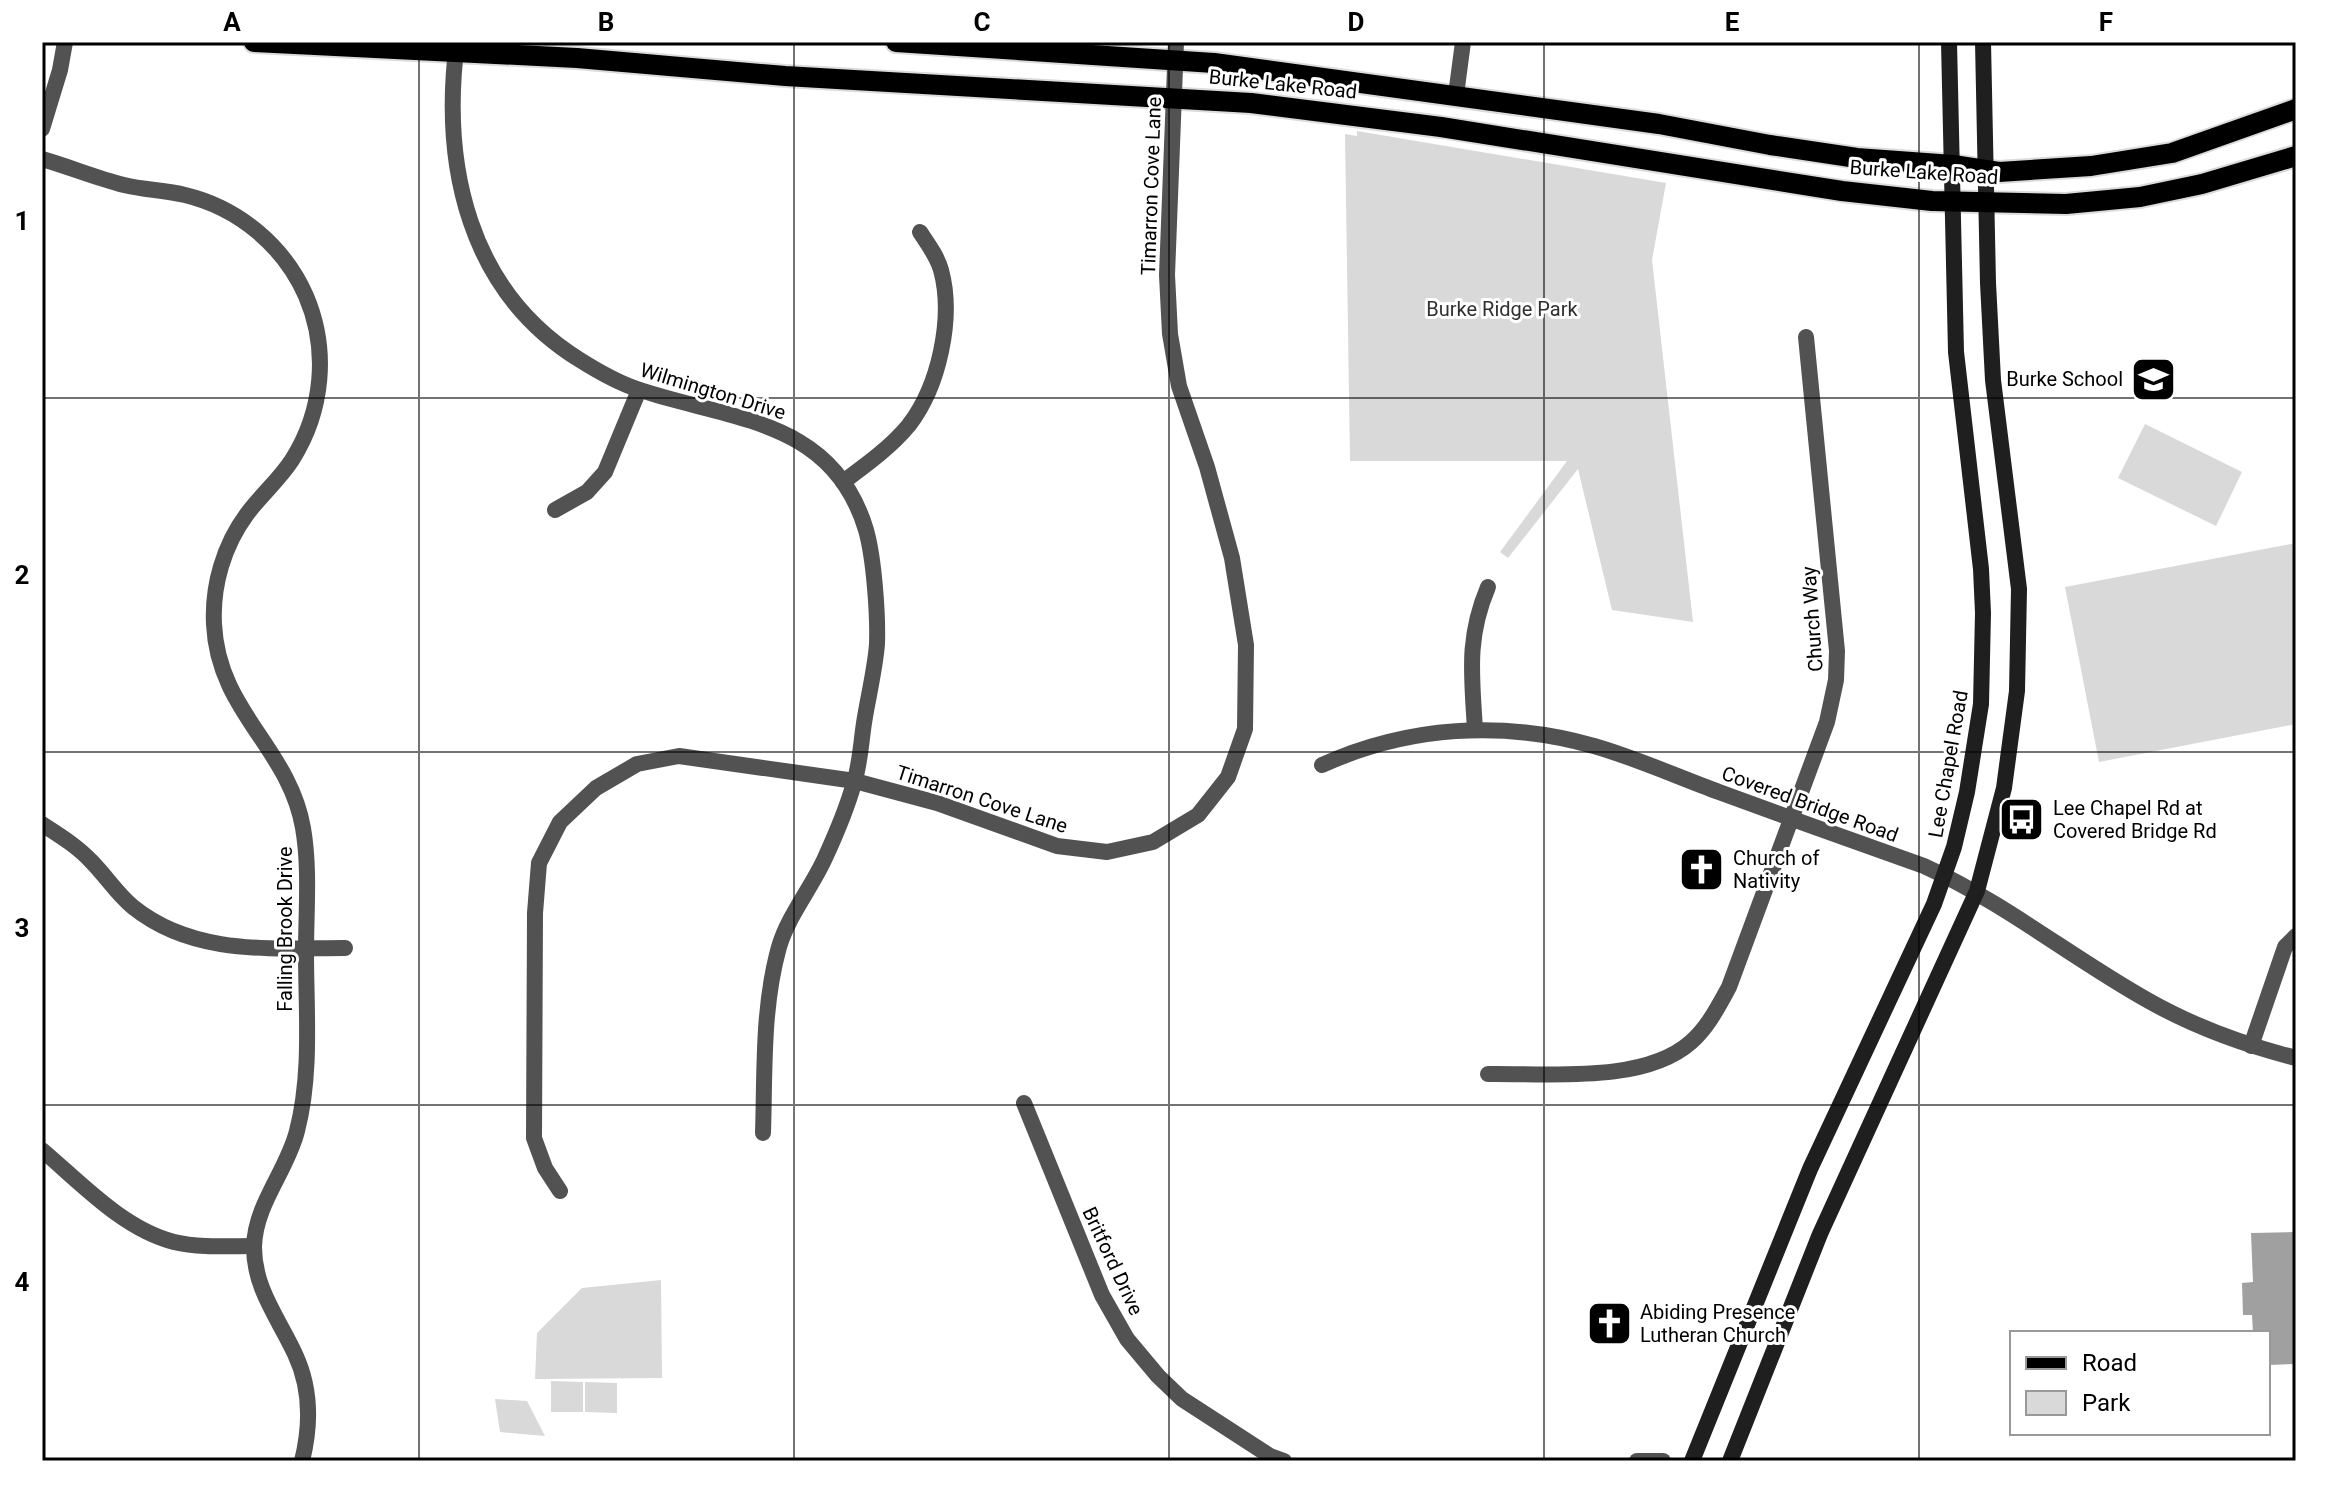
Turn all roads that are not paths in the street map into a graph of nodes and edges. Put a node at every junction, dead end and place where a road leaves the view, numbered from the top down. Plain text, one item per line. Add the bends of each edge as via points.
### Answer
1 (65, 42) edge
2 (254, 42) edge
3 (896, 42) edge
4 (1463, 42) edge
5 (1949, 42) edge
6 (1983, 42) edge
7 (456, 47) edge
8 (1176, 50) edge
9 (1456, 95) junction
10 (1175, 97) junction
11 (2296, 109) edge
12 (42, 129) edge
13 (2296, 156) edge
14 (42, 159) edge
15 (1953, 165) junction
16 (1985, 171) junction
17 (1953, 201) junction
18 (1987, 202) junction
19 (920, 232) dead end
20 (1806, 337) dead end
21 (639, 390) junction
22 (843, 482) junction
23 (555, 510) dead end
24 (1488, 587) dead end
25 (1475, 730) junction
26 (1322, 765) dead end
27 (855, 781) junction
28 (1791, 818) junction
29 (42, 824) edge
30 (1945, 876) junction
31 (1977, 891) junction
32 (2296, 936) edge
33 (306, 948) junction
34 (345, 948) dead end
35 (2251, 1046) junction
36 (2296, 1058) edge
37 (1488, 1074) dead end
38 (1024, 1103) dead end
39 (763, 1133) dead end
40 (42, 1150) edge
41 (560, 1191) dead end
42 (254, 1246) junction
43 (1274, 1459) edge
44 (302, 1461) edge
45 (1637, 1461) edge
46 (1663, 1461) edge
47 (1692, 1461) edge
48 (1730, 1461) edge

1 - 12 street
2 - 7 main road, Burke Lake Road
3 - 8 main road, Burke Lake Road
4 - 9 street
5 - 15 main road, Lee Chapel Road
6 - 16 main road
7 - 10 main road, Burke Lake Road via 785,76
7 - 21 street, Wilmington Drive via 455,159 464,205 483,252 513,300 548,337 606,376
8 - 9 main road, Burke Lake Road
8 - 10 street, Timarron Cove Lane
9 - 15 main road, Burke Lake Road via 1842,156
10 - 17 main road, Burke Lake Road via 1441,127 1827,189
10 - 27 street, Timarron Cove Lane via 1167,275 1170,334 1179,386 1232,558 1246,645 1245,729 1228,777 1198,815 1153,842 1107,852 1057,846 937,803
11 - 16 main road, Burke Lake Road via 2172,153 2091,166
13 - 18 main road, Burke Lake Road via 2140,197 2091,203
14 - 33 street, Falling Brook Drive via 120,184 190,196 228,211 279,252 311,309 320,363 312,418 290,462 231,541 217,579 213,616 217,655 229,688 281,767 300,811 306,856
15 - 16 main road, Burke Lake Road
15 - 17 main road, Lee Chapel Road
16 - 18 main road
17 - 18 main road, Burke Lake Road
17 - 30 main road, Lee Chapel Road via 1956,352 1981,569 1983,655 1967,792
18 - 31 main road via 1993,380 2019,589 2019,641 2004,788
19 - 22 street via 944,286 942,346 934,378 909,424
20 - 28 street, Church Way via 1837,651 1827,722
21 - 22 street, Wilmington Drive via 766,424 799,441
21 - 23 street via 605,472 587,492
22 - 27 street, Wilmington Drive via 867,534 877,643
24 - 25 street via 1471,650
25 - 26 street, Covered Bridge Road via 1403,737
25 - 28 street, Covered Bridge Road via 1520,731 1594,746
27 - 39 street, Wilmington Drive via 826,857 780,944 765,1019
27 - 41 street, Timarron Cove Lane via 679,756 637,764 596,788 560,822 539,863 534,1138
28 - 30 street, Covered Bridge Road
28 - 37 street, Church Way via 1729,987 1691,1043 1668,1058 1623,1072
29 - 33 street via 82,852 130,905 165,928 220,946
30 - 31 street, Covered Bridge Road
30 - 47 main road, Lee Chapel Road via 1810,1169
31 - 35 street, Covered Bridge Road via 2152,1003
31 - 48 main road via 1820,1234
32 - 35 street via 2285,947
33 - 34 street
33 - 42 street, Falling Brook Drive via 303,1107 296,1138 267,1197
35 - 36 street, Covered Bridge Road
38 - 43 street, Britford Drive via 1102,1295 1127,1339 1182,1399
40 - 42 street via 122,1217 158,1237 197,1246
42 - 44 street via 261,1289 304,1376 308,1426
45 - 46 street

